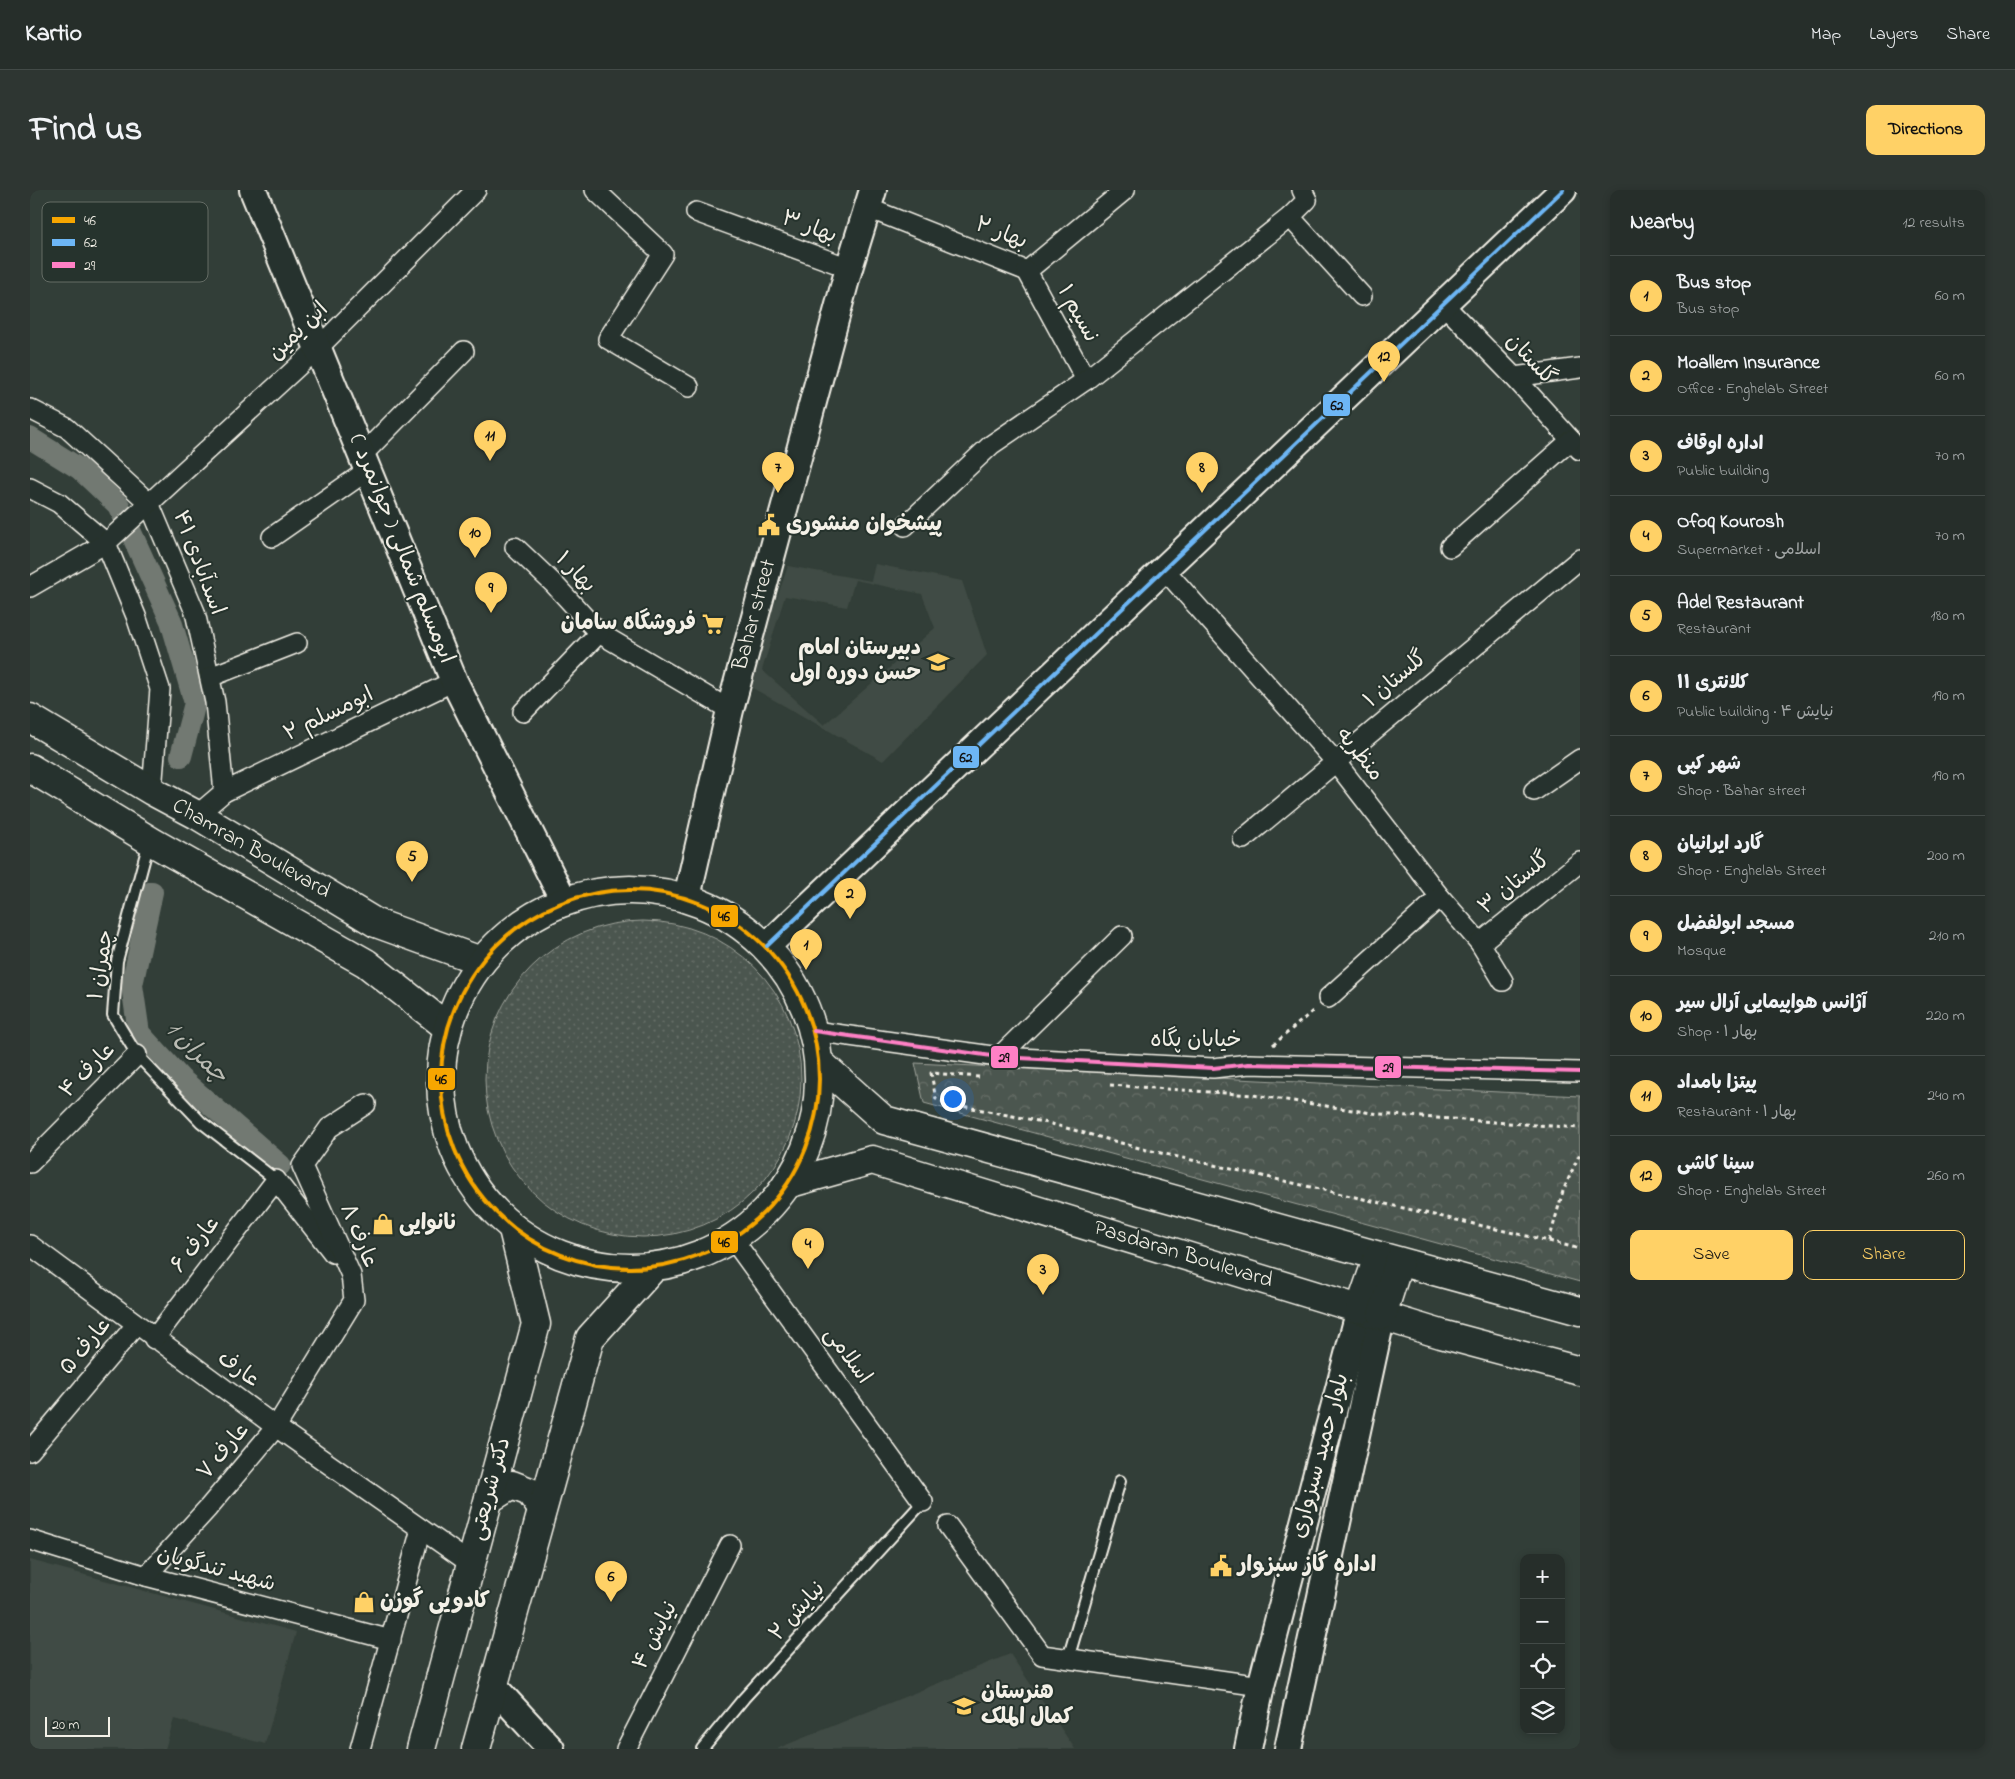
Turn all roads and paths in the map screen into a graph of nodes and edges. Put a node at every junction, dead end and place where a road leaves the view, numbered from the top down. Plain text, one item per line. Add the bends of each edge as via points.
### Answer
1 (476, 190) edge
2 (595, 190) edge
3 (1125, 190) edge
4 (1302, 190) edge
5 (1563, 190) edge
6 (258, 192) edge
7 (871, 199) edge
8 (1102, 199) edge
9 (696, 212) dead end
10 (1290, 217) junction
11 (849, 268) junction
12 (1027, 271) junction
13 (1362, 296) dead end
14 (1443, 304) junction
15 (319, 347) junction
16 (464, 351) dead end
17 (1580, 368) edge
18 (1514, 377) junction
19 (1086, 380) junction
20 (689, 387) dead end
21 (30, 409) edge
22 (1575, 445) edge
23 (366, 463) junction
24 (30, 488) edge
25 (149, 503) junction
26 (905, 526) dead end
27 (272, 537) dead end
28 (106, 543) junction
29 (515, 547) dead end
30 (1450, 547) dead end
31 (1580, 559) edge
32 (1164, 569) junction
33 (30, 587) edge
34 (599, 633) junction
35 (296, 643) dead end
36 (210, 677) junction
37 (454, 681) junction
38 (730, 710) junction
39 (523, 712) dead end
40 (30, 718) edge
41 (1580, 759) edge
42 (1335, 761) junction
43 (31, 770) edge
44 (152, 791) junction
45 (1534, 791) dead end
46 (224, 792) junction
47 (197, 815) junction
48 (1243, 839) dead end
49 (150, 841) junction
50 (1580, 862) edge
51 (687, 897) junction
52 (1440, 897) junction
53 (564, 901) junction
54 (1122, 936) dead end
55 (1480, 943) junction
56 (766, 946) junction
57 (481, 961) junction
58 (1503, 981) dead end
59 (1328, 998) joint
60 (448, 1027) junction
61 (814, 1031) junction
62 (137, 1055) junction
63 (999, 1057) junction
64 (819, 1062) junction
65 (1249, 1064) junction
66 (1580, 1072) edge
67 (980, 1077) dead end
68 (1107, 1085) dead end
69 (366, 1104) dead end
70 (1580, 1128) edge
71 (1580, 1153) edge
72 (30, 1163) edge
73 (276, 1180) junction
74 (787, 1184) junction
75 (513, 1228) junction
76 (732, 1238) junction
77 (1549, 1240) junction
78 (1324, 1242) junction
79 (30, 1245) edge
80 (1580, 1249) edge
81 (1388, 1259) junction
82 (654, 1267) junction
83 (351, 1275) junction
84 (1472, 1282) junction
85 (1330, 1300) junction
86 (1580, 1311) edge
87 (1371, 1312) junction
88 (136, 1325) junction
89 (1352, 1337) junction
90 (154, 1339) junction
91 (1580, 1371) edge
92 (276, 1427) junction
93 (30, 1451) edge
94 (1120, 1481) dead end
95 (489, 1499) junction
96 (923, 1502) joint
97 (542, 1509) junction
98 (948, 1526) dead end
99 (421, 1529) junction
100 (30, 1540) edge
101 (730, 1545) dead end
102 (471, 1564) junction
103 (146, 1576) junction
104 (391, 1640) junction
105 (1068, 1659) junction
106 (493, 1686) junction
107 (1261, 1686) junction
108 (360, 1749) edge
109 (421, 1749) edge
110 (476, 1749) edge
111 (551, 1749) edge
112 (626, 1749) edge
113 (702, 1749) edge
114 (1248, 1749) edge
115 (1288, 1749) edge

1 - 15 street, ابن یمین
2 - 20 street via 663,254 608,339
3 - 8 street, بهار ۲
4 - 10 street via 1307,200
5 - 14 main road
6 - 15 main road, ابومسلم شمالی ( جوانمرد )
7 - 11 main road, Bahar street
7 - 12 street, بهار ۲
8 - 12 street, بهار ۲
9 - 11 street, بهار ۳
10 - 13 street
10 - 19 street
11 - 38 main road, Bahar street
12 - 19 street, نسیم ۱
14 - 18 street, گلستان
14 - 32 main road
15 - 23 main road, ابومسلم شمالی ( جوانمرد )
15 - 25 street, ابن یمین
16 - 23 street
17 - 18 street
18 - 22 street, گلستان
19 - 26 street via 991,445
21 - 25 street, اسدآبادی ۴۱ via 68,428
22 - 30 street
23 - 27 street
23 - 37 main road, ابومسلم شمالی ( جوانمرد )
24 - 28 street via 59,502
25 - 28 street, ابن یمین
25 - 36 street, اسدآبادی ۴۱ via 195,612
28 - 33 street
28 - 44 street via 136,616 160,689
29 - 34 street, بهار ۱
31 - 42 street, گلستان ۱
32 - 42 street, منظریه
32 - 56 main road
34 - 38 street, بهار ۱
34 - 39 street
35 - 36 street
36 - 46 street, اسدآبادی ۴۱ via 216,702
37 - 46 street, ابومسلم ۲
37 - 53 main road, ابومسلم شمالی ( جوانمرد )
38 - 51 main road, Bahar street
40 - 44 main road, Chamran Boulevard
41 - 45 street
42 - 48 street, گلستان ۱
42 - 52 street, منظریه
43 - 49 main road, Chamran Boulevard
44 - 47 main road, Chamran Boulevard
46 - 47 street, ابومسلم ۲
47 - 57 main road, Chamran Boulevard via 376,923
49 - 60 main road, Chamran Boulevard via 366,963
49 - 62 lane, ۱ چمران via 117,961 113,1015
50 - 55 street, گلستان ۳
51 - 53 main road via 626,889
51 - 56 main road via 730,917
52 - 55 street, منظریه
52 - 59 street
53 - 57 main road via 519,925
54 - 63 street
55 - 58 street, منظریه
56 - 61 main road via 793,980
57 - 60 main road via 461,992
59 - 65 path
60 - 75 main road via 440,1083 449,1138 475,1188
61 - 63 street, خیابان پگاه
61 - 64 main road
62 - 72 street, عارف ۴
62 - 73 lane, ۱ چمران via 201,1122
63 - 65 street, خیابان پگاه via 1213,1068
64 - 74 main road via 816,1113 807,1146
64 - 78 main road via 884,1120
65 - 66 street, خیابان پگاه
67 - 77 path via 931,1074 936,1099
68 - 70 path via 1253,1095 1379,1114
69 - 83 street, عارف ۸ via 329,1128 302,1166
71 - 77 path via 1563,1191
73 - 83 street
73 - 90 street, عارف ۶
74 - 76 main road via 763,1214
74 - 85 main road, Pasdaran Boulevard via 872,1160
75 - 82 main road via 556,1254 604,1267
75 - 95 main road, دکتر شریعتی via 536,1324
76 - 82 main road via 695,1256
76 - 96 street, اسلامی
77 - 80 path
78 - 81 main road
78 - 84 street via 1347,1235 1458,1266
79 - 88 street, عارف
81 - 84 main road
81 - 87 main road
82 - 97 main road via 590,1338
83 - 92 street, عارف ۸ via 354,1300
84 - 86 main road
85 - 87 main road, Pasdaran Boulevard
85 - 89 main road
87 - 89 main road, بلوار حمید سبزواری
87 - 91 main road, Pasdaran Boulevard
87 - 115 main road, بلوار حمید سبزواری
88 - 90 street, عارف
88 - 93 street, عارف ۵
89 - 107 main road, بلوار حمید سبزواری
90 - 92 street, عارف
92 - 99 street, عارف
92 - 103 street, عارف ۷
94 - 105 lane
95 - 97 main road via 512,1485 530,1492
95 - 102 main road, دکتر شریعتی
96 - 113 lane, نیایش ۲ via 744,1698
97 - 106 main road
98 - 105 street via 1042,1655
99 - 102 street, عارف
99 - 104 street
100 - 103 street, شهید تندگویان
101 - 112 street, نیایش ۴
102 - 109 main road, دکتر شریعتی
103 - 104 street, شهید تندگویان
104 - 108 street
105 - 107 street
106 - 110 main road
106 - 111 main road
107 - 114 main road, بلوار حمید سبزواری

